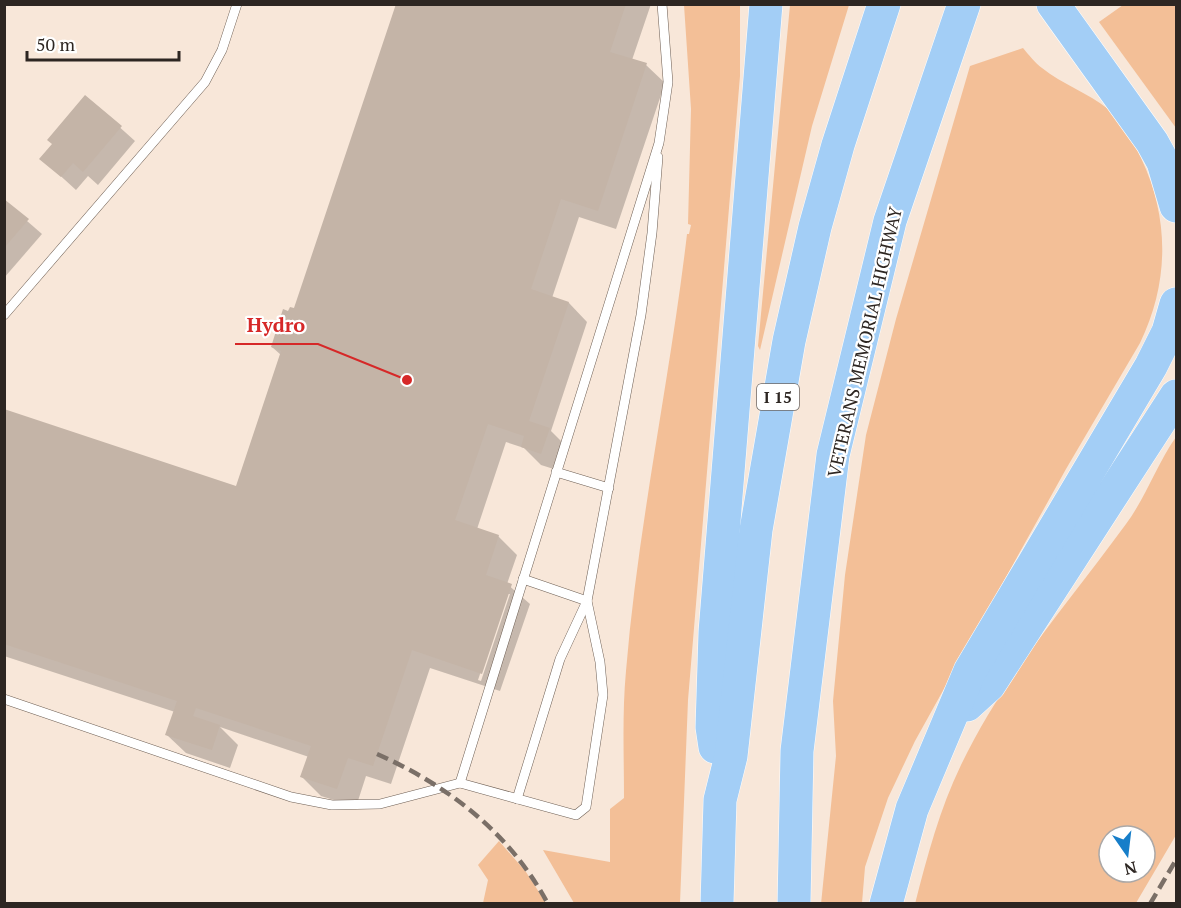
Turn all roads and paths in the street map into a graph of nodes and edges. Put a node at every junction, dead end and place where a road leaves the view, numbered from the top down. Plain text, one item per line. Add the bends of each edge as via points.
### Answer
1 (237, 4) edge
2 (662, 4) edge
3 (766, 4) edge
4 (884, 4) edge
5 (964, 4) edge
6 (1053, 4) edge
7 (659, 143) junction
8 (1176, 206) edge
9 (1176, 304) edge
10 (4, 315) edge
11 (1176, 396) edge
12 (556, 472) junction
13 (609, 488) junction
14 (523, 579) junction
15 (587, 601) junction
16 (4, 699) edge
17 (949, 723) junction
18 (460, 783) junction
19 (517, 799) junction
20 (720, 800) junction
21 (717, 903) edge
22 (794, 903) edge
23 (886, 903) edge

1 - 10 lane via 222,50 205,82
2 - 7 lane via 668,82
3 - 20 highway via 715,632 712,727
4 - 20 highway, I 15 via 838,145 789,341 756,530 731,756
5 - 22 highway, VETERANS MEMORIAL HIGHWAY via 890,222 833,455 797,751
6 - 8 highway via 1152,142 1167,173
7 - 12 lane
7 - 13 lane via 647,274
9 - 17 highway via 1168,332 1151,366 970,671
11 - 17 highway via 988,685
12 - 13 lane
12 - 14 lane
13 - 15 lane
14 - 15 lane
14 - 18 lane
15 - 19 lane via 560,660
15 - 19 lane via 603,694 586,807 570,815
16 - 18 lane via 311,802 380,804
17 - 23 highway via 912,809
18 - 19 lane
20 - 21 highway, I 15

